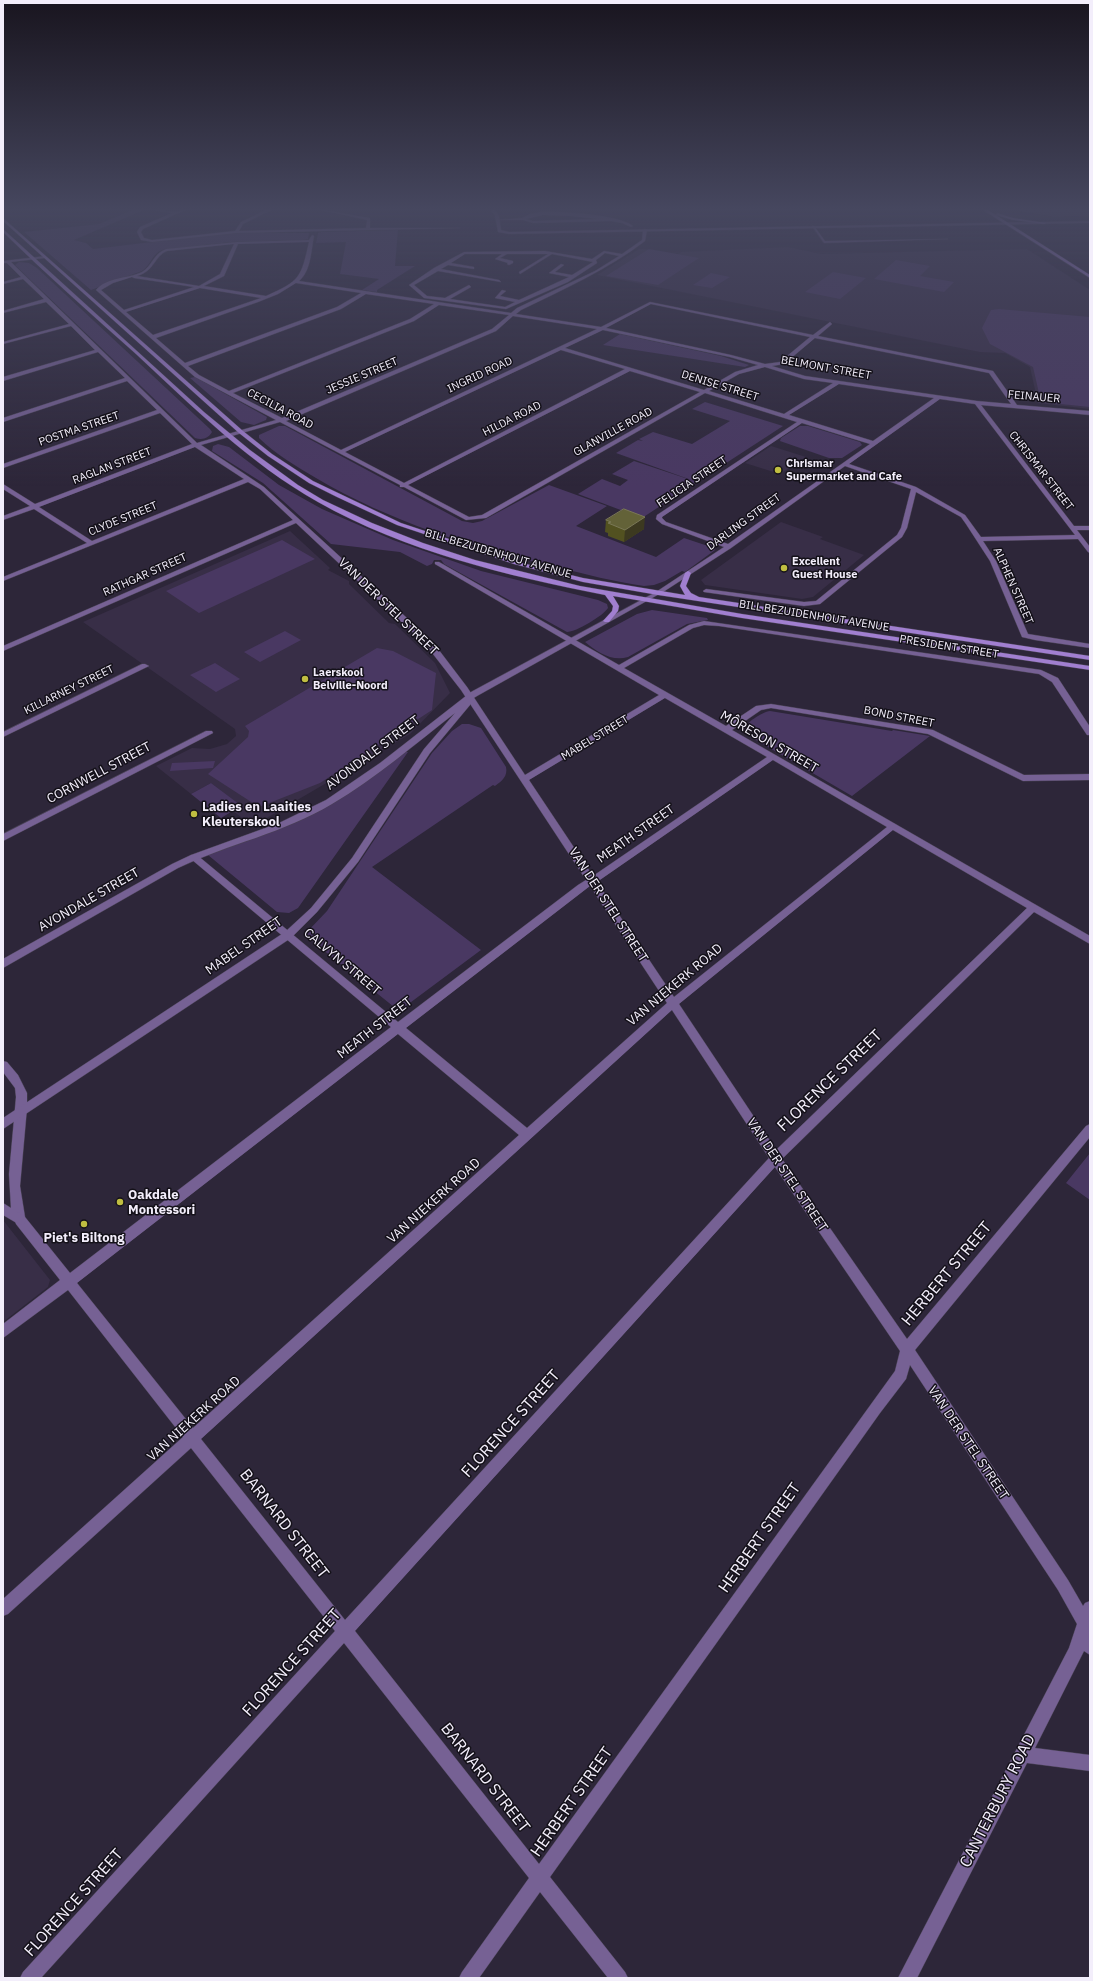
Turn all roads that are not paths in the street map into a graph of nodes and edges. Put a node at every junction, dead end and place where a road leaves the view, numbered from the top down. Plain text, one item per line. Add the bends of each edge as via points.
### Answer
1 (38, 302) edge
2 (50, 302) edge
3 (82, 302) edge
4 (96, 302) edge
5 (113, 302) edge
6 (152, 302) edge
7 (253, 302) edge
8 (349, 302) edge
9 (427, 302) edge
10 (462, 302) edge
11 (520, 302) edge
12 (533, 302) edge
13 (649, 302) edge
14 (652, 302) edge
15 (437, 304) junction
16 (3, 312) edge
17 (123, 312) junction
18 (512, 315) junction
19 (830, 323) dead end
20 (72, 324) junction
21 (602, 328) junction
22 (815, 336) junction
23 (153, 337) junction
24 (3, 343) edge
25 (560, 348) junction
26 (99, 350) junction
27 (186, 365) junction
28 (766, 366) junction
29 (630, 369) junction
30 (3, 379) edge
31 (128, 379) junction
32 (838, 382) junction
33 (705, 392) junction
34 (229, 393) junction
35 (938, 397) junction
36 (977, 403) junction
37 (1014, 405) junction
38 (162, 411) junction
39 (1090, 412) edge
40 (784, 416) junction
41 (3, 420) edge
42 (281, 421) junction
43 (802, 421) junction
44 (241, 432) junction
45 (228, 436) junction
46 (874, 443) junction
47 (196, 445) junction
48 (340, 452) junction
49 (844, 464) junction
50 (3, 466) edge
51 (250, 479) junction
52 (3, 486) edge
53 (402, 486) junction
54 (914, 488) junction
55 (34, 506) junction
56 (3, 518) edge
57 (296, 520) junction
58 (472, 520) joint
59 (1072, 528) junction
60 (1090, 528) edge
61 (1079, 537) junction
62 (980, 539) junction
63 (91, 543) junction
64 (729, 547) junction
65 (1090, 551) edge
66 (437, 563) dead end
67 (688, 573) junction
68 (3, 579) edge
69 (706, 591) dead end
70 (658, 593) junction
71 (608, 594) junction
72 (697, 599) junction
73 (644, 601) junction
74 (607, 621) junction
75 (570, 641) junction
76 (1090, 646) edge
77 (3, 649) edge
78 (1090, 658) edge
79 (145, 666) dead end
80 (618, 668) junction
81 (1090, 668) edge
82 (664, 695) junction
83 (471, 696) junction
84 (726, 730) junction
85 (209, 733) dead end
86 (3, 734) edge
87 (1090, 734) edge
88 (772, 757) junction
89 (1090, 777) edge
90 (525, 779) junction
91 (893, 826) junction
92 (3, 838) edge
93 (194, 857) junction
94 (592, 880) junction
95 (1033, 907) junction
96 (288, 936) junction
97 (1090, 940) edge
98 (3, 964) edge
99 (672, 1003) junction
100 (398, 1028) junction
101 (3, 1065) edge
102 (22, 1112) junction
103 (3, 1124) edge
104 (1090, 1129) edge
105 (527, 1135) junction
106 (776, 1159) junction
107 (3, 1208) edge
108 (20, 1220) junction
109 (69, 1281) junction
110 (3, 1332) edge
111 (906, 1350) junction
112 (193, 1438) junction
113 (3, 1609) edge
114 (1087, 1616) edge
115 (345, 1631) junction
116 (1090, 1647) edge
117 (1022, 1754) junction
118 (1090, 1763) edge
119 (541, 1878) junction
120 (28, 1978) edge
121 (468, 1978) edge
122 (618, 1978) edge
123 (907, 1978) edge

1 - 16 street
2 - 20 street, VAN DER STEL STREET
3 - 45 main road, BILL BEZUIDENHOUT AVENUE
4 - 44 main road, BILL BEZUIDENHOUT AVENUE
5 - 17 street, CECILIA ROAD
6 - 17 street
7 - 23 street
8 - 27 street
9 - 15 street, BELMONT STREET
10 - 11 street via 502,308
12 - 18 street, JESSIE STREET
13 - 21 street, INGRID ROAD
14 - 22 street, INGRID ROAD
15 - 18 street, BELMONT STREET
15 - 34 street via 412,320
17 - 23 street, CECILIA ROAD
18 - 21 street, BELMONT STREET
18 - 42 street, JESSIE STREET via 494,330
19 - 22 street, GLANVILLE ROAD
20 - 24 street
20 - 26 street, VAN DER STEL STREET
21 - 25 street, INGRID ROAD
21 - 28 street, BELMONT STREET
22 - 28 street, GLANVILLE ROAD via 785,361 775,366
22 - 37 street via 991,372
23 - 27 street, CECILIA ROAD
25 - 29 street, DENISE STREET
25 - 48 street, INGRID ROAD
26 - 30 street
26 - 31 street, VAN DER STEL STREET
27 - 34 street, CECILIA ROAD via 197,376
28 - 32 street, BELMONT STREET
28 - 33 street, GLANVILLE ROAD via 737,373
29 - 33 street, DENISE STREET
29 - 53 street, HILDA ROAD
31 - 38 street, VAN DER STEL STREET
31 - 41 street
32 - 35 street, BELMONT STREET
32 - 40 street
33 - 40 street, DENISE STREET
33 - 58 street, GLANVILLE ROAD via 484,517
34 - 42 street, CECILIA ROAD
35 - 36 street, BELMONT STREET
35 - 46 street, DARLING STREET
36 - 37 street, FEINAUER
36 - 59 street, CHRISMAR STREET
37 - 39 street, FEINAUER
38 - 47 street, VAN DER STEL STREET
38 - 50 street, POSTMA STREET
40 - 43 street, DENISE STREET
42 - 44 street, JESSIE STREET
42 - 48 street, CECILIA ROAD
43 - 46 street, DENISE STREET
43 - 64 street, FELICIA STREET via 659,516 664,523
44 - 45 street, JESSIE STREET
44 - 70 main road, BILL BEZUIDENHOUT AVENUE via 311,482 399,524 516,563 583,580
45 - 47 street, RAGLAN STREET
45 - 71 main road, BILL BEZUIDENHOUT AVENUE via 264,465 312,495 386,531 505,570
46 - 49 street, DARLING STREET
47 - 51 street, VAN DER STEL STREET
47 - 55 street, RAGLAN STREET
48 - 53 street, CECILIA ROAD
49 - 54 street, ALPHEN STREET
49 - 64 street, DARLING STREET
51 - 57 street, VAN DER STEL STREET
51 - 63 street, CLYDE STREET
52 - 55 street
53 - 58 street, CECILIA ROAD via 461,517
54 - 62 street, ALPHEN STREET via 962,516
54 - 69 street via 900,536 818,602 804,604
55 - 56 street, RAGLAN STREET
55 - 63 street
57 - 77 street, RATHGAR STREET
57 - 83 street, VAN DER STEL STREET via 429,643
59 - 60 street
59 - 61 street, CHRISMAR STREET
61 - 62 street
61 - 65 street, CHRISMAR STREET
62 - 76 street, ALPHEN STREET via 993,561 1024,634
63 - 68 street, CLYDE STREET
64 - 67 street, DARLING STREET
66 - 75 street, MÔRESON STREET
67 - 70 street, DARLING STREET
67 - 72 main road via 684,590
70 - 72 main road, BILL BEZUIDENHOUT AVENUE
70 - 73 street, DARLING STREET
71 - 73 main road, BILL BEZUIDENHOUT AVENUE
71 - 74 main road via 616,606
72 - 78 main road, BILL BEZUIDENHOUT AVENUE
73 - 74 street, AVONDALE STREET
73 - 81 main road, BILL BEZUIDENHOUT AVENUE
74 - 75 street, AVONDALE STREET
75 - 80 street, MÔRESON STREET
75 - 83 street, AVONDALE STREET
79 - 86 street, KILLARNEY STREET
80 - 82 street, MÔRESON STREET
80 - 87 street, PRESIDENT STREET via 692,626 704,623 719,624 1041,672 1055,680
82 - 84 street, MÔRESON STREET
82 - 90 street, MABEL STREET
83 - 90 street, VAN DER STEL STREET
83 - 93 street, AVONDALE STREET via 383,765 329,802 282,825
83 - 96 street, MABEL STREET via 423,758 355,860 314,910
84 - 88 street, MÔRESON STREET
84 - 89 street, BOND STREET via 759,708 771,706 930,732 1023,778
85 - 92 street, CORNWELL STREET
88 - 91 street, MÔRESON STREET
88 - 94 street, MEATH STREET
90 - 94 street, VAN DER STEL STREET
91 - 95 street, MÔRESON STREET
91 - 99 street, VAN NIEKERK ROAD
93 - 96 street, CALVYN STREET
93 - 98 street, AVONDALE STREET
94 - 99 street, VAN DER STEL STREET
94 - 100 street, MEATH STREET
95 - 97 street, MÔRESON STREET
95 - 106 street, FLORENCE STREET
96 - 100 street, CALVYN STREET
96 - 102 street, MABEL STREET
99 - 105 street, VAN NIEKERK ROAD
99 - 106 street, VAN DER STEL STREET
100 - 105 street, CALVYN STREET
100 - 109 street, MEATH STREET
101 - 102 street, BARNARD STREET via 20,1088
102 - 103 street, MABEL STREET
102 - 108 street, BARNARD STREET via 15,1182
104 - 111 street, HERBERT STREET
105 - 112 street, VAN NIEKERK ROAD
106 - 111 street, VAN DER STEL STREET
106 - 115 street, FLORENCE STREET
107 - 108 street
108 - 109 street, BARNARD STREET
109 - 110 street, MEATH STREET
109 - 112 street, BARNARD STREET
111 - 114 street, VAN DER STEL STREET via 1058,1579
111 - 119 street, HERBERT STREET via 901,1374
112 - 113 street, VAN NIEKERK ROAD
112 - 115 street, BARNARD STREET
114 - 116 street, VAN DER STEL STREET
114 - 117 street, CANTERBURY ROAD via 1076,1651
115 - 119 street, BARNARD STREET
115 - 120 street, FLORENCE STREET
117 - 118 street
117 - 123 street, CANTERBURY ROAD
119 - 121 street, HERBERT STREET
119 - 122 street, BARNARD STREET

